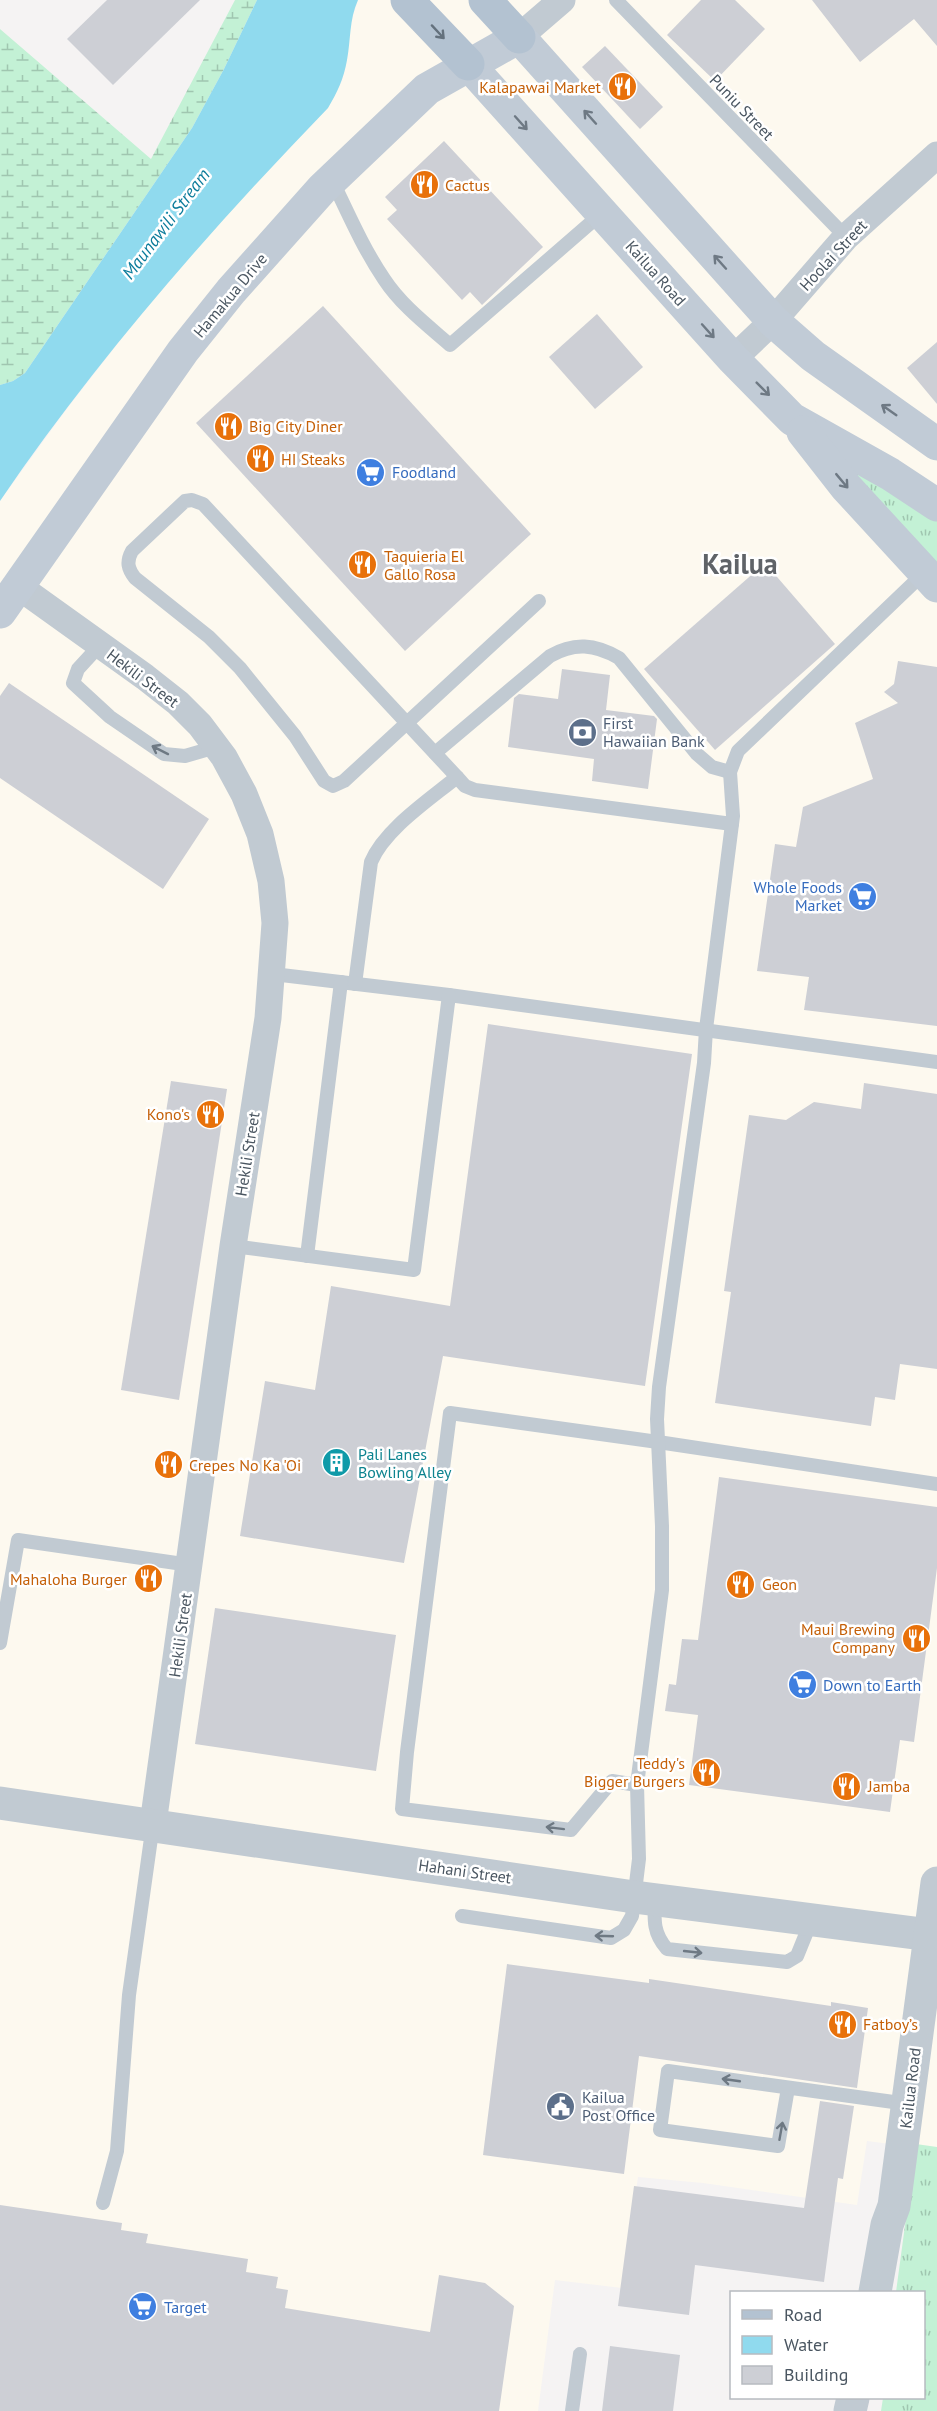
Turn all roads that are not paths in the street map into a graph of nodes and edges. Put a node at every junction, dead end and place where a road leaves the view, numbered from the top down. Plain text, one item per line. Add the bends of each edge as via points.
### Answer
1 (407, 0) edge
2 (485, 0) edge
3 (562, 0) edge
4 (616, 0) edge
5 (519, 37) junction
6 (468, 64) junction
7 (937, 155) edge
8 (332, 180) junction
9 (602, 213) junction
10 (846, 237) junction
11 (773, 321) junction
12 (733, 359) junction
13 (792, 419) junction
14 (937, 444) edge
15 (937, 505) edge
16 (931, 579) edge
17 (9, 599) edge
18 (539, 601) dead end
19 (100, 645) junction
20 (407, 723) junction
21 (216, 747) junction
22 (435, 753) junction
23 (730, 772) junction
24 (457, 777) junction
25 (732, 824) junction
26 (273, 974) junction
27 (341, 982) junction
28 (355, 984) junction
29 (449, 995) junction
30 (706, 1029) junction
31 (937, 1062) edge
32 (233, 1246) junction
33 (307, 1256) junction
34 (658, 1442) junction
35 (937, 1484) edge
36 (190, 1565) junction
37 (0, 1643) edge
38 (637, 1785) junction
39 (0, 1803) edge
40 (153, 1824) junction
41 (937, 1882) edge
42 (644, 1898) junction
43 (462, 1916) dead end
44 (812, 1919) junction
45 (930, 1935) junction
46 (788, 2088) junction
47 (908, 2104) junction
48 (103, 2203) dead end
49 (875, 2291) edge
50 (580, 2354) dead end
51 (572, 2411) edge

1 -> 6 main road, Kailua Road
2 - 5 main road
3 - 5 street
4 - 10 lane, Puniu Street
5 - 6 main road, Hamakua Drive
11 -> 5 main road
6 - 8 main road, Hamakua Drive via 427,88
6 -> 9 main road, Kailua Road
7 - 10 street, Hoolai Street
8 - 9 lane via 385,281 450,345
8 - 17 main road, Hamakua Drive via 231,291 183,351
9 -> 12 main road, Kailua Road
10 - 11 street, Hoolai Street
11 - 12 street, Hoolai Street
14 -> 11 main road via 813,356
12 -> 13 main road, Kailua Road
13 - 15 main road, Kailua Road
13 -> 16 main road via 846,486
16 - 23 lane via 738,752
17 - 19 street, Hekili Street
18 - 20 lane
19 - 21 street, Hekili Street via 178,703
21 -> 19 lane via 185,756 164,754 110,717 73,683 78,669
20 - 20 lane via 198,501 185,501 132,552 128,565 135,578 209,637 240,668 328,784 339,785
20 - 22 lane
21 - 26 street, Hekili Street via 244,794 260,834 275,922
22 - 23 lane via 550,656 582,645 619,658 704,761
22 - 24 lane
23 - 25 lane
24 - 25 lane via 475,790
24 - 28 lane via 376,850 371,862
25 - 30 lane
26 - 27 lane
26 - 32 street, Hekili Street
27 - 28 lane
27 - 33 lane
28 - 29 lane
29 - 30 lane
29 - 33 lane via 414,1270
30 - 31 lane
30 - 34 lane via 659,1386
32 - 33 lane
32 - 36 street, Hekili Street
34 - 35 lane
34 - 38 lane via 662,1590
38 -> 34 lane via 612,1781 571,1830 402,1809 450,1413
36 - 37 lane via 18,1540
36 - 40 street, Hekili Street
38 - 42 lane
39 - 40 street, Hahani Street
40 - 42 street, Hahani Street
40 - 48 lane via 129,1995 117,2151
41 - 45 street, Kailua Road
42 -> 43 lane via 624,1930 611,1938
42 - 44 street, Hahani Street
42 -> 44 lane via 657,1938 667,1949 787,1962 797,1956
44 - 45 street, Hahani Street
45 - 47 street, Kailua Road
46 -> 46 lane via 668,2071 660,2130 778,2146
46 - 47 lane
47 - 49 street, Kailua Road via 894,2206
50 - 51 lane

